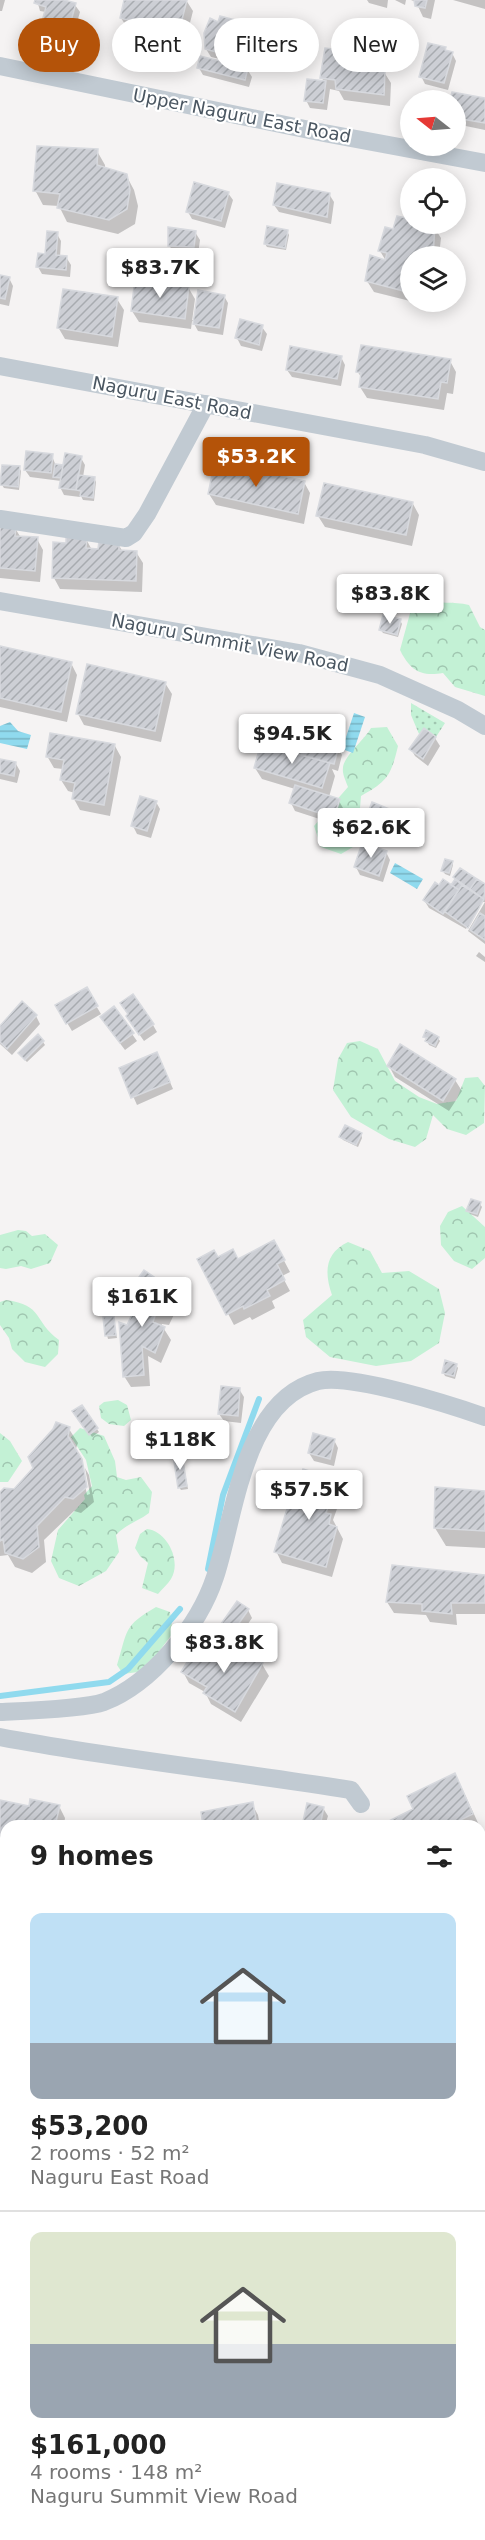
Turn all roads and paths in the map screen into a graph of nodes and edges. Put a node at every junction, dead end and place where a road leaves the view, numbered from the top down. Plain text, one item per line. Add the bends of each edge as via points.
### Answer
1 (0, 66) edge
2 (485, 163) edge
3 (0, 366) edge
4 (206, 404) junction
5 (485, 462) edge
6 (0, 519) edge
7 (0, 601) edge
8 (485, 726) edge
9 (485, 1417) edge
10 (0, 1712) edge
11 (0, 1737) edge
12 (361, 1804) dead end

1 - 2 street, Upper Naguru East Road
3 - 4 street, Naguru East Road
4 - 5 street, Naguru East Road via 425,445
4 - 6 street via 147,514 126,538
7 - 8 street, Naguru Summit View Road via 299,653 380,675
9 - 10 street via 352,1382 319,1381 294,1392 267,1420 244,1466 215,1579 190,1628 156,1667 126,1692 101,1703
11 - 12 street via 351,1790

